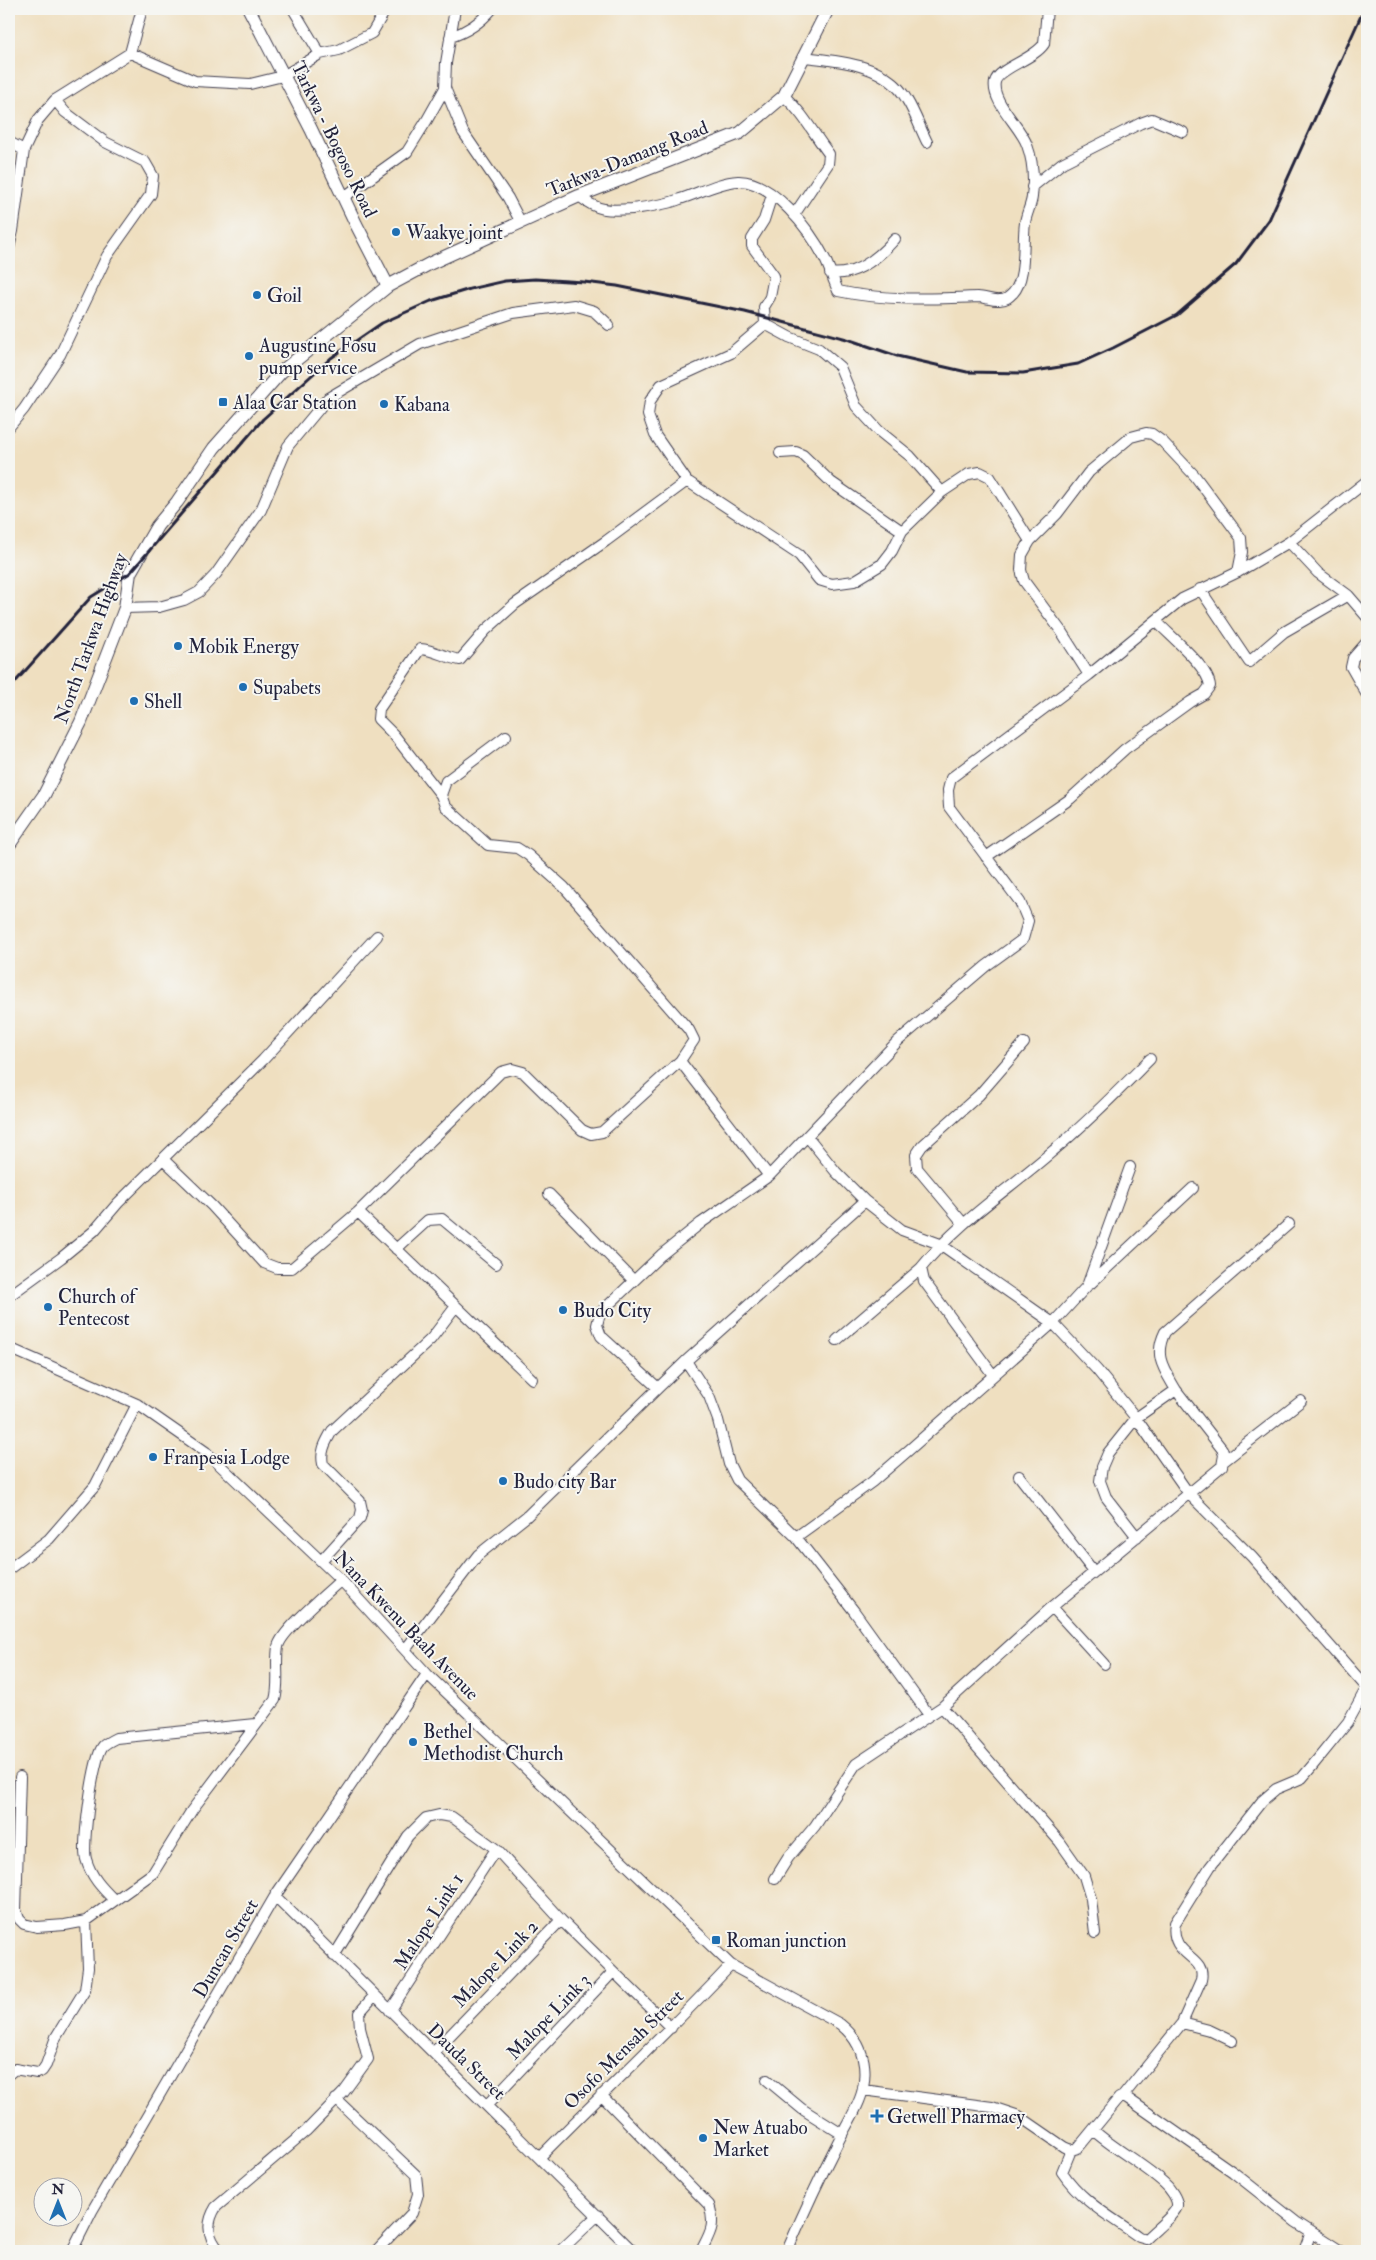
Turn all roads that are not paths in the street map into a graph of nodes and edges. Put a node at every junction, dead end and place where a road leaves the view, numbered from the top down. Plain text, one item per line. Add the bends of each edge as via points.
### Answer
1 (142, 9) edge
2 (249, 9) edge
3 (293, 9) edge
4 (386, 9) edge
5 (455, 9) edge
6 (492, 9) edge
7 (828, 9) edge
8 (1047, 9) edge
9 (450, 37) junction
10 (130, 53) junction
11 (320, 54) junction
12 (804, 57) junction
13 (283, 76) junction
14 (445, 88) junction
15 (784, 96) junction
16 (55, 100) junction
17 (1183, 132) dead end
18 (9, 142) edge
19 (927, 142) dead end
20 (24, 150) junction
21 (1032, 187) junction
22 (772, 195) junction
23 (579, 196) junction
24 (344, 197) junction
25 (794, 215) junction
26 (520, 221) junction
27 (895, 239) dead end
28 (9, 248) edge
29 (830, 273) junction
30 (388, 286) junction
31 (765, 324) junction
32 (608, 325) dead end
33 (9, 427) edge
34 (780, 453) dead end
35 (1367, 480) edge
36 (688, 481) junction
37 (942, 492) junction
38 (902, 531) junction
39 (1030, 541) junction
40 (1289, 542) junction
41 (1238, 572) junction
42 (1200, 589) junction
43 (1348, 595) junction
44 (125, 608) junction
45 (1367, 616) edge
46 (1156, 621) junction
47 (1367, 642) edge
48 (1089, 675) junction
49 (1367, 695) edge
50 (506, 736) dead end
51 (441, 795) junction
52 (9, 845) edge
53 (986, 857) junction
54 (377, 936) dead end
55 (1024, 1043) dead end
56 (1150, 1059) dead end
57 (680, 1061) junction
58 (806, 1136) junction
59 (164, 1159) junction
60 (1130, 1167) dead end
61 (769, 1176) junction
62 (1193, 1188) dead end
63 (549, 1194) dead end
64 (864, 1201) junction
65 (358, 1212) junction
66 (963, 1223) junction
67 (1289, 1224) dead end
68 (940, 1244) junction
69 (396, 1250) junction
70 (496, 1264) dead end
71 (921, 1268) junction
72 (634, 1282) junction
73 (1087, 1286) junction
74 (9, 1296) edge
75 (456, 1306) junction
76 (1053, 1323) junction
77 (837, 1340) dead end
78 (9, 1348) edge
79 (686, 1361) junction
80 (993, 1375) junction
81 (532, 1379) dead end
82 (658, 1388) junction
83 (1176, 1390) junction
84 (1301, 1401) dead end
85 (137, 1404) junction
86 (1136, 1418) junction
87 (1224, 1461) junction
88 (1019, 1476) dead end
89 (1188, 1494) junction
90 (796, 1537) junction
91 (1137, 1537) junction
92 (321, 1561) junction
93 (9, 1569) edge
94 (1094, 1572) junction
95 (341, 1580) junction
96 (1052, 1607) junction
97 (405, 1650) junction
98 (1104, 1664) dead end
99 (427, 1674) junction
100 (1367, 1687) edge
101 (942, 1707) junction
102 (930, 1715) junction
103 (255, 1724) junction
104 (20, 1777) dead end
105 (13, 1841) edge
106 (496, 1849) junction
107 (775, 1879) dead end
108 (275, 1896) junction
109 (114, 1900) junction
110 (561, 1920) junction
111 (86, 1921) junction
112 (1094, 1933) dead end
113 (334, 1956) junction
114 (731, 1965) junction
115 (614, 1972) junction
116 (374, 1996) junction
117 (390, 2012) junction
118 (1182, 2022) junction
119 (671, 2028) junction
120 (1232, 2041) dead end
121 (434, 2052) junction
122 (9, 2074) edge
123 (767, 2080) dead end
124 (863, 2090) junction
125 (601, 2094) junction
126 (1123, 2096) junction
127 (336, 2099) junction
128 (487, 2105) junction
129 (1093, 2130) junction
130 (842, 2134) junction
131 (1071, 2150) junction
132 (540, 2158) junction
133 (598, 2215) junction
134 (1311, 2232) junction
135 (72, 2251) edge
136 (220, 2251) edge
137 (376, 2251) edge
138 (560, 2251) edge
139 (634, 2251) edge
140 (701, 2251) edge
141 (787, 2251) edge
142 (1304, 2251) edge
143 (1341, 2251) edge

1 - 10 street
2 - 13 main road, Tarkwa - Bogoso Road
3 - 11 street
4 - 11 street via 372,33 339,50
5 - 9 street
6 - 9 street via 462,34
7 - 12 main road, Tarkwa-Damang Road
8 - 21 street via 1045,40 1041,49 1002,72 995,84 995,92 1026,143
9 - 14 street
10 - 13 street via 195,81 250,84
10 - 16 street
11 - 13 street
12 - 15 main road, Tarkwa-Damang Road
12 - 19 street via 866,67 892,82 907,98
13 - 24 main road, Tarkwa - Bogoso Road
14 - 24 street via 407,152
14 - 26 street via 463,132
15 - 23 main road, Tarkwa-Damang Road via 740,133
15 - 25 street via 806,118 829,154 828,164
16 - 20 street via 38,120
16 - 33 street via 64,112 105,142 145,162 153,176 151,194 106,256 60,355
17 - 21 street via 1152,119 1146,121 1062,163
18 - 20 street
20 - 28 street
21 - 29 street via 1025,222 1022,270 1015,291 1006,299 853,295 838,291
22 - 23 street via 753,183 739,181 649,207 618,210 600,209
22 - 25 street
22 - 31 street via 764,220 752,239 752,246 774,276 770,297 764,307
23 - 26 main road, Tarkwa-Damang Road
24 - 30 main road, Tarkwa - Bogoso Road
25 - 29 street via 807,228
26 - 30 main road, Tarkwa-Damang Road
27 - 29 street via 870,262 841,275
30 - 44 main road, North Tarkwa Highway via 281,372 214,448 158,526 130,573
31 - 36 street via 731,353 661,385 650,401 648,415 655,434
31 - 37 street via 819,350 840,367 856,406 879,431 910,456
32 - 44 street via 594,311 574,305 513,313 420,344 328,398 288,446 261,510 216,574 199,592 159,607
34 - 38 street via 804,455 831,482
35 - 40 street
36 - 38 street via 798,556 819,580 832,584 854,581 882,564
36 - 51 street via 515,604 460,660 420,648 379,709 378,719
37 - 38 street
37 - 39 street via 969,474 980,472 990,477
39 - 41 street via 1057,514 1089,472 1131,437 1146,433 1170,449 1234,525 1241,538
39 - 48 street via 1022,555 1024,581
40 - 41 street
40 - 43 street via 1318,573
41 - 42 street
42 - 43 street via 1249,662 1284,632
42 - 46 street
43 - 45 street
44 - 52 main road, North Tarkwa Highway via 81,722 44,795
46 - 48 street
46 - 53 street via 1202,668 1210,686 1204,694 1125,749 1070,799
47 - 49 street via 1353,658 1351,667
48 - 53 street via 951,778 949,807
50 - 51 street via 446,781
51 - 57 street via 445,806 488,845 518,848 564,887 689,1030 694,1040
53 - 58 street via 1020,902 1028,921 1023,939 898,1041
54 - 59 street via 263,1060
55 - 66 street via 979,1095 916,1155 917,1168
56 - 66 street via 1054,1151
57 - 61 street
57 - 65 street via 602,1132 591,1134 582,1130 523,1072 512,1069 501,1072
58 - 61 street
58 - 64 street
59 - 65 street via 264,1262 277,1268 292,1268
59 - 74 street via 94,1231
60 - 73 street
61 - 72 street via 701,1223
62 - 73 street
63 - 72 street
64 - 68 street via 902,1230
64 - 79 street
65 - 69 street
66 - 68 street
67 - 83 street via 1165,1332 1159,1344 1160,1361
68 - 71 street
68 - 76 street
69 - 70 street via 428,1220 442,1219
69 - 75 street
71 - 77 street
71 - 80 street via 924,1281
72 - 82 street via 600,1313 597,1325 601,1336
73 - 76 street
75 - 81 street
75 - 92 street via 431,1339 344,1418 323,1448 323,1464 360,1501 362,1510 360,1518
76 - 80 street
76 - 86 street
78 - 85 street, Nana Kwenu Baah Avenue
79 - 82 street
79 - 90 street via 710,1396 729,1464 737,1480
80 - 90 street via 872,1482
82 - 97 street via 526,1516 478,1555
83 - 86 street
83 - 87 street via 1222,1449
84 - 87 street
85 - 92 street, Nana Kwenu Baah Avenue via 206,1452
85 - 93 street via 95,1486 49,1539
86 - 89 street
86 - 91 street via 1108,1453 1100,1481 1106,1497
87 - 89 street
88 - 94 street
89 - 91 street
89 - 100 street via 1252,1556
90 - 102 street
91 - 94 street
92 - 95 street, Nana Kwenu Baah Avenue
94 - 96 street
95 - 97 street, Nana Kwenu Baah Avenue
95 - 103 street via 280,1638 277,1656 279,1688 275,1700
96 - 98 street
96 - 101 street
97 - 99 street, Nana Kwenu Baah Avenue
99 - 108 street, Duncan Street
99 - 114 street, Nana Kwenu Baah Avenue
100 - 118 street via 1348,1722 1302,1778 1276,1789 1262,1801 1210,1867 1175,1923 1176,1943 1201,1968 1202,1973
101 - 102 street
101 - 112 street via 1060,1842 1084,1876 1091,1899
102 - 107 street via 856,1764
103 - 109 street via 192,1810 152,1873
103 - 109 street via 116,1738 103,1746 96,1760 84,1843 85,1858 96,1881
104 - 105 street
105 - 111 street via 19,1919 24,1924 37,1927
106 - 110 street
106 - 113 street via 452,1816 426,1818 408,1836
106 - 117 street, Malope Link 1
108 - 113 street, Dauda Street
108 - 135 street, Duncan Street
109 - 111 street
110 - 115 street
110 - 121 street, Malope Link 2
111 - 122 street via 88,1968 84,1990 56,2037 42,2071 16,2069
113 - 116 street, Dauda Street
114 - 119 street, Osofo Mensah Street
114 - 124 street, Nana Kwenu Baah Avenue via 850,2032 863,2057
115 - 119 street
115 - 128 street, Malope Link 3
116 - 117 street, Dauda Street
116 - 127 street via 359,2013 368,2059
117 - 121 street, Dauda Street
118 - 120 street
118 - 126 street
119 - 125 street, Osofo Mensah Street
121 - 128 street, Dauda Street
123 - 130 street via 802,2109
124 - 130 street, Nana Kwenu Baah Avenue
124 - 131 street via 992,2107 1019,2116
125 - 132 street, Osofo Mensah Street
125 - 140 street via 709,2205 712,2229
126 - 129 street
126 - 134 street via 1233,2172
127 - 136 street via 306,2131 216,2208 209,2219 209,2233
127 - 137 street via 416,2175 418,2194 412,2213
128 - 132 street, Dauda Street
129 - 131 street via 1078,2148
129 - 131 street via 1165,2184 1176,2200 1174,2212 1146,2239 1085,2201 1075,2190 1062,2172
130 - 141 street, Nana Kwenu Baah Avenue
132 - 133 street, Dauda Street
133 - 138 street
133 - 139 street, Dauda Street
134 - 142 street
134 - 143 street

